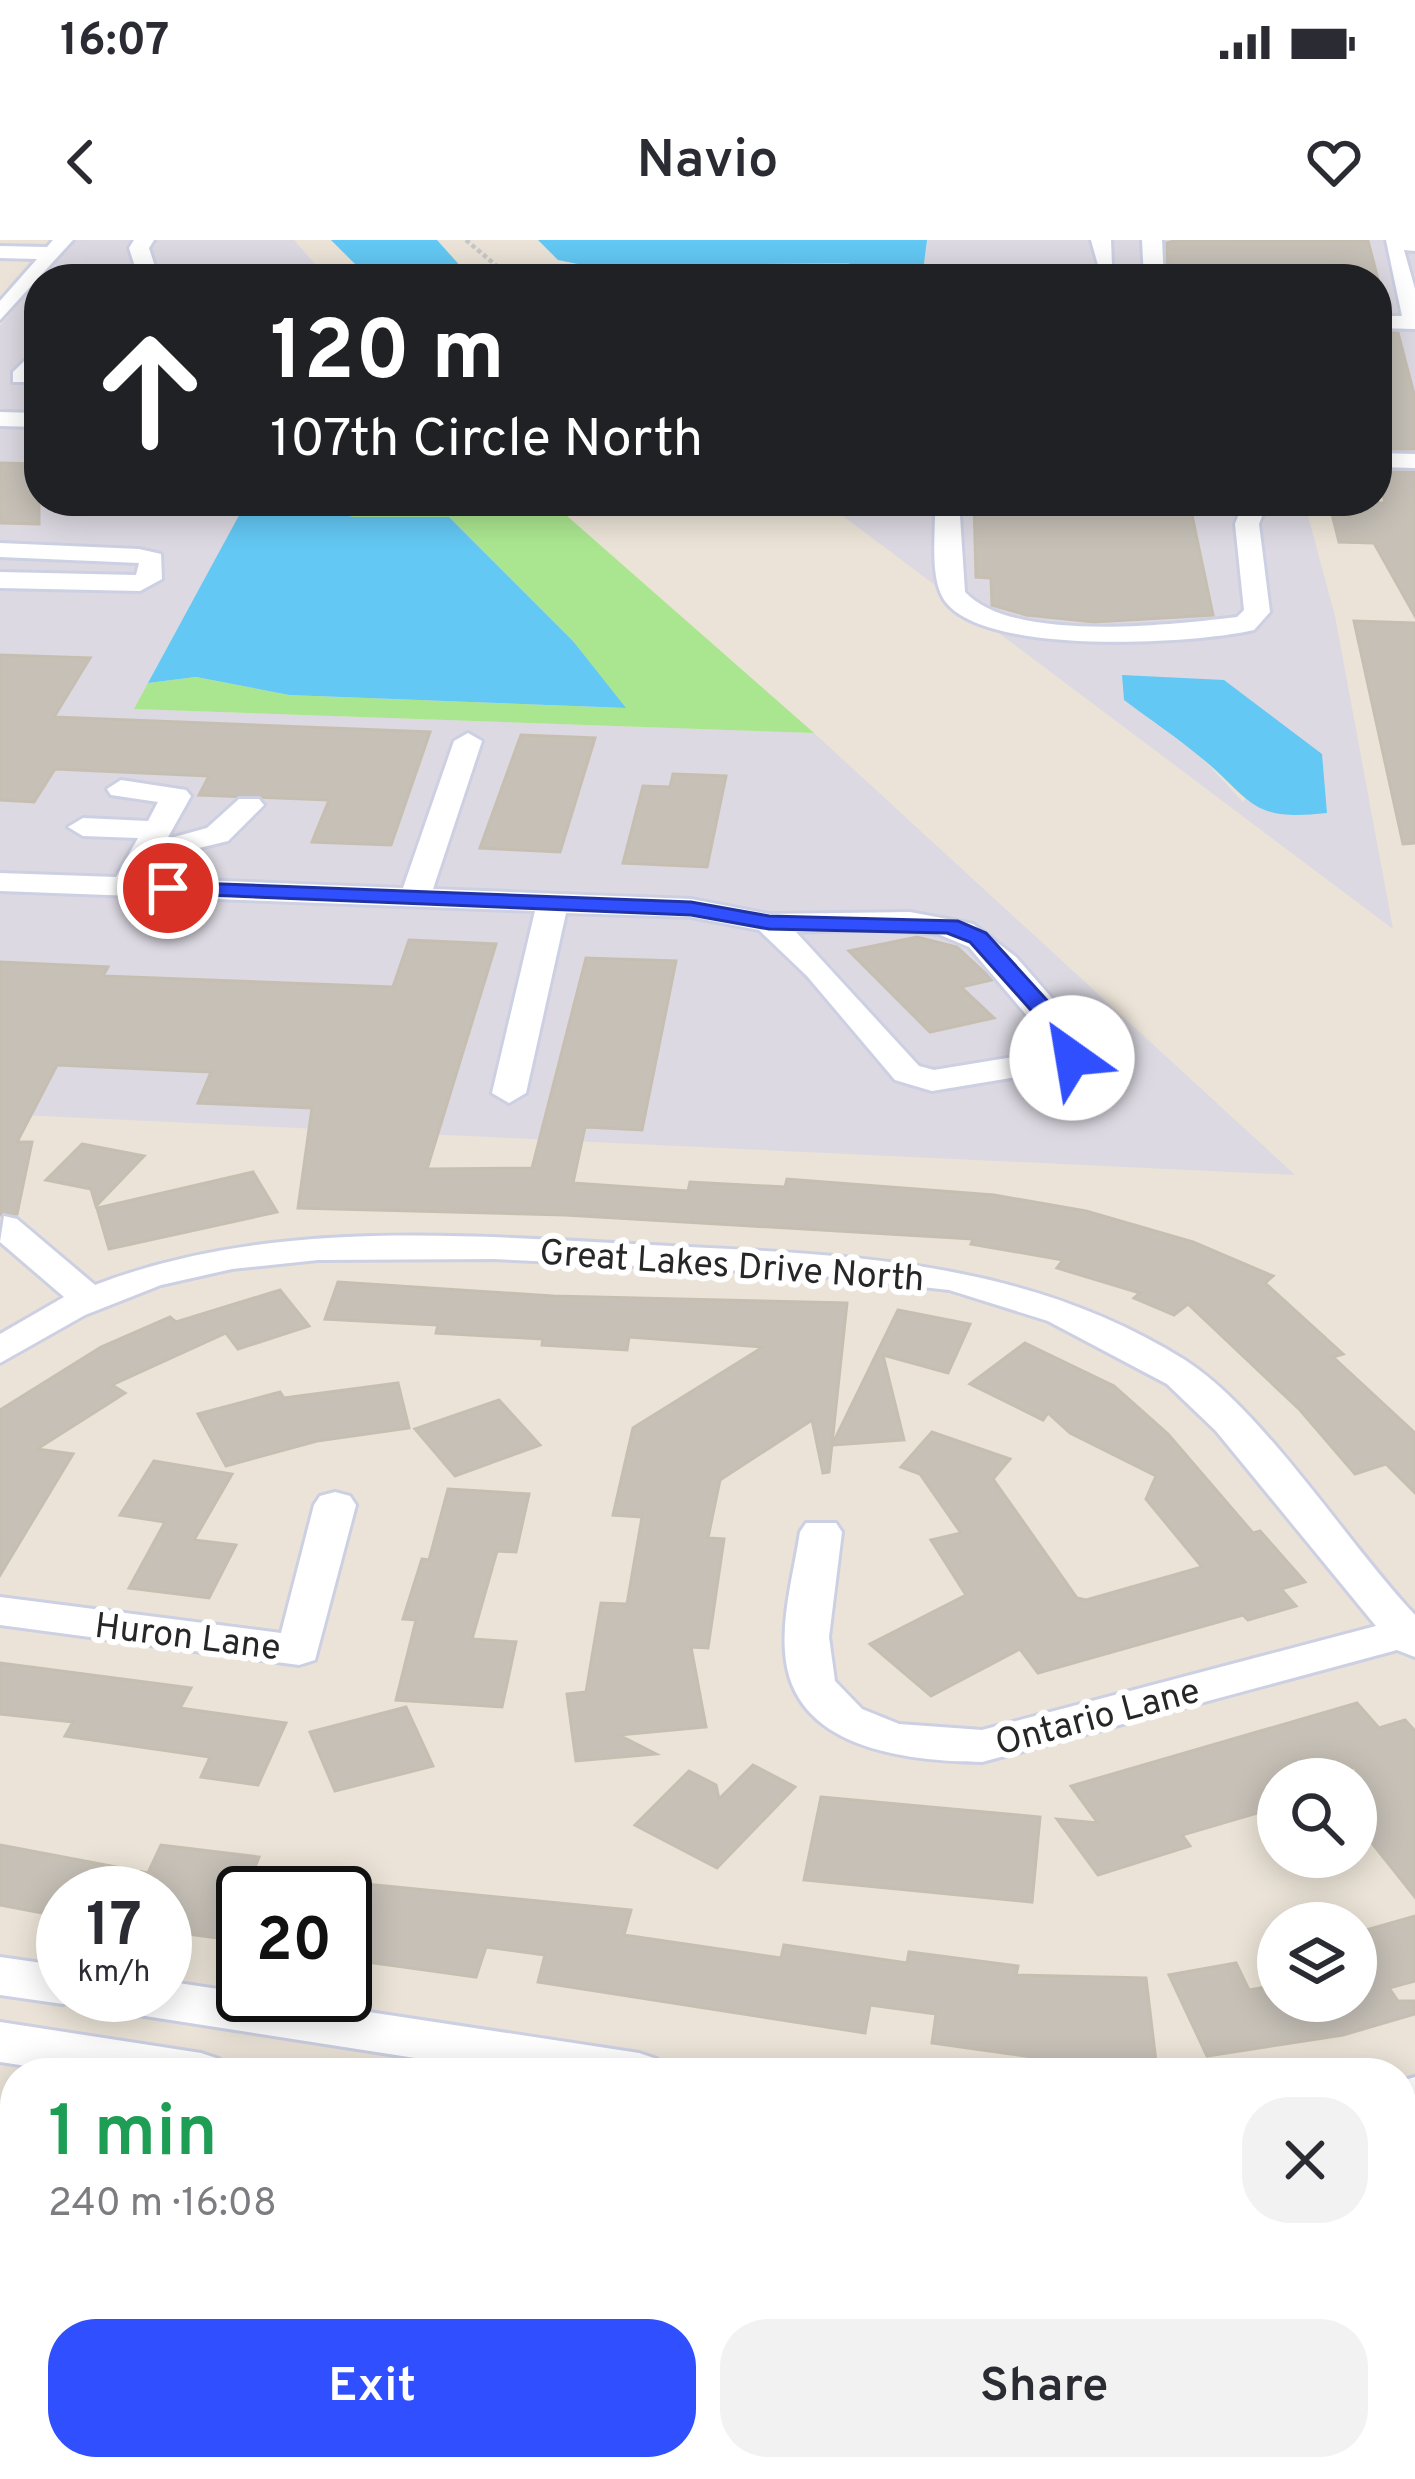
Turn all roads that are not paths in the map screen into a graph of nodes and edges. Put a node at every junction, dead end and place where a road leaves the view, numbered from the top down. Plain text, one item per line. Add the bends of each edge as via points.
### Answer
1 (1415, 245) edge
2 (57, 246) edge
3 (0, 252) edge
4 (0, 270) edge
5 (10, 297) edge
6 (1415, 323) edge
7 (948, 516) edge
8 (1249, 516) edge
9 (0, 550) edge
10 (0, 580) edge
11 (468, 741) dead end
12 (121, 789) dead end
13 (249, 806) dead end
14 (83, 827) dead end
15 (152, 840) junction
16 (0, 882) edge
17 (126, 886) junction
18 (415, 898) junction
19 (553, 903) junction
20 (769, 922) junction
21 (509, 1093) dead end
22 (4, 1227) dead end
23 (89, 1298) junction
24 (0, 1351) edge
25 (335, 1505) dead end
26 (820, 1532) dead end
27 (0, 1611) edge
28 (1410, 1638) edge
29 (0, 1976) edge
30 (36, 1981) edge
31 (192, 2006) edge
32 (0, 2042) edge
33 (104, 2058) edge
34 (478, 2058) edge

1 - 6 street via 1393,244
2 - 3 street
4 - 5 street
7 - 8 street via 952,592 987,621 1191,629 1245,624 1257,612
9 - 10 street via 139,556 154,565 140,583
11 - 18 street
12 - 15 street via 176,796
13 - 15 street via 235,829 179,848
14 - 15 street
15 - 17 street
16 - 17 street
17 - 18 street
18 - 19 street
19 - 20 street via 691,908
19 - 21 street
20 - 20 street via 907,1073 932,1081 1072,1058 1074,1044 978,938 951,926
22 - 23 street
23 - 24 street, Great Lakes Drive North
23 - 28 street, Great Lakes Drive North via 178,1271 344,1246 865,1267 951,1279 1104,1330 1174,1369 1217,1408
25 - 27 street, Huron Lane via 299,1650
26 - 28 street, Ontario Lane via 807,1656 821,1699 860,1728 915,1747 982,1747
29 - 30 street
31 - 34 street
32 - 33 street

